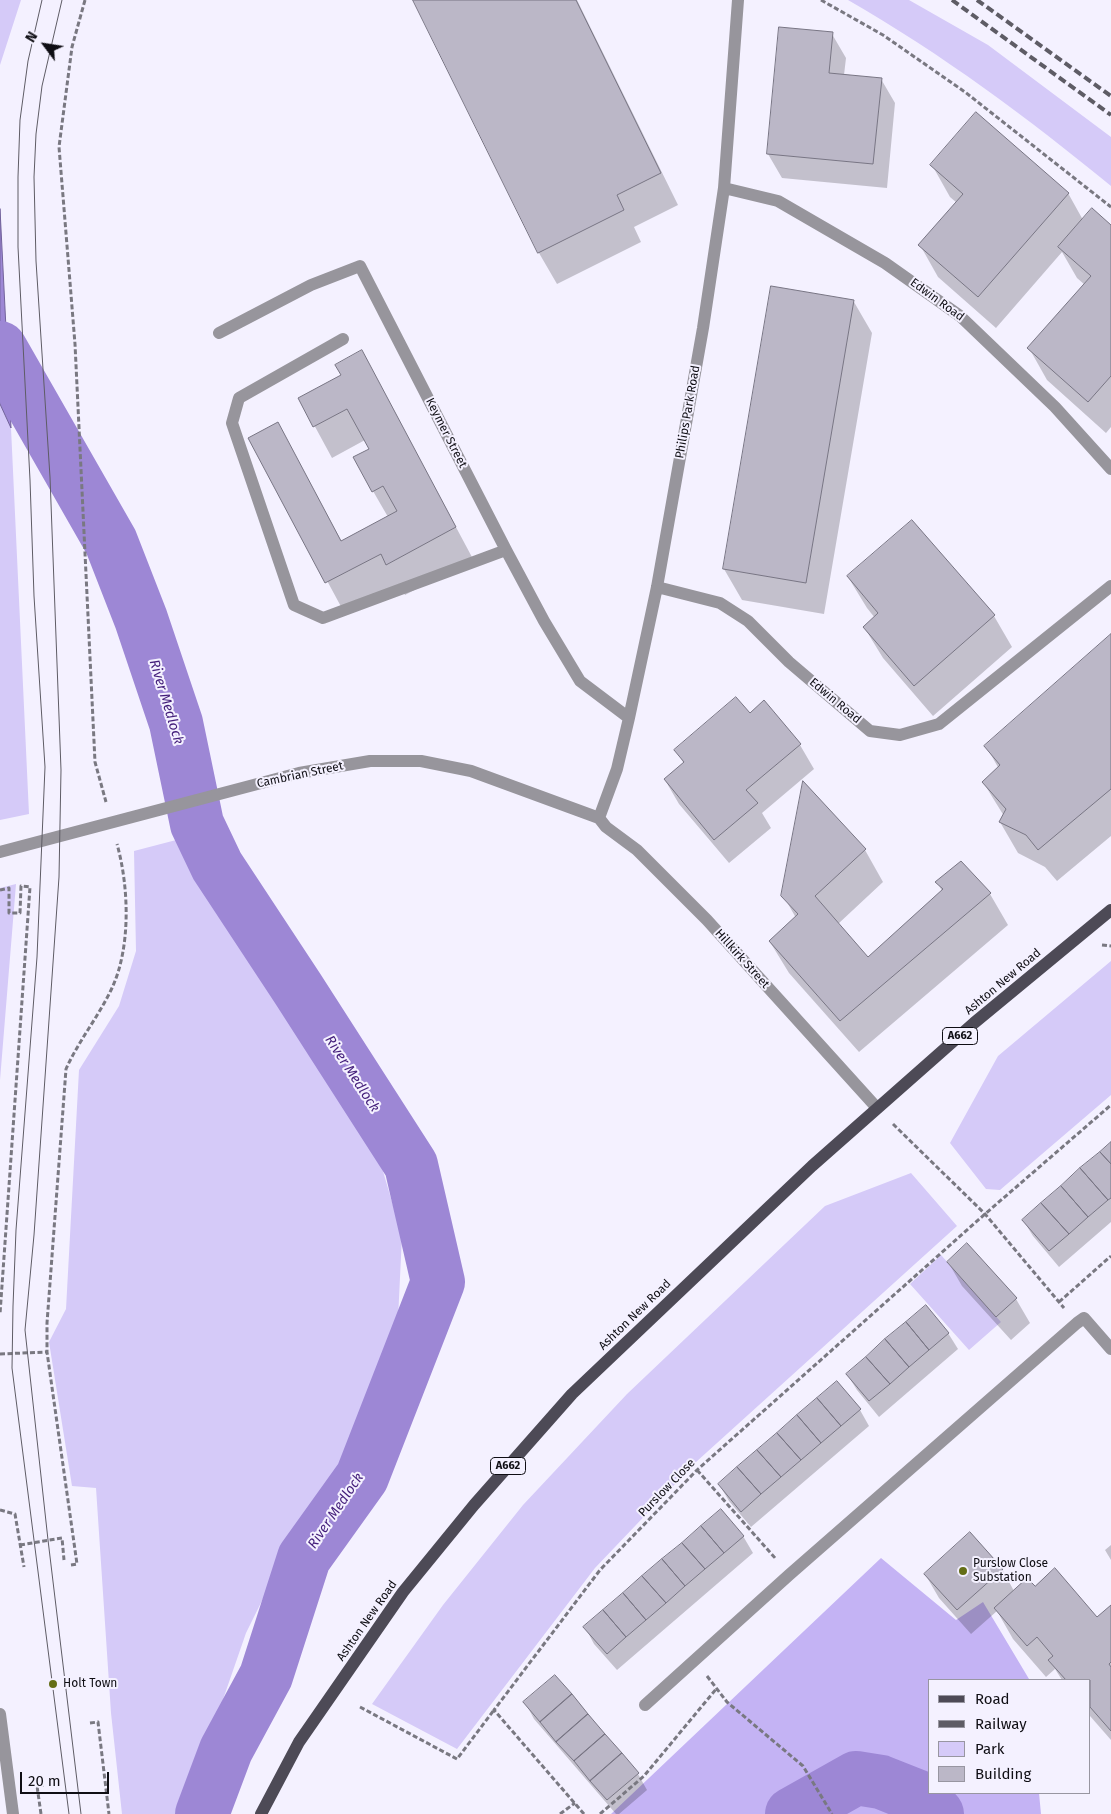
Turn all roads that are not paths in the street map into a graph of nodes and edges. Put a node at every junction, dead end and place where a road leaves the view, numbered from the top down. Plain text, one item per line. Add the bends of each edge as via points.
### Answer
1 (738, 0) edge
2 (724, 188) junction
3 (219, 333) dead end
4 (343, 338) dead end
5 (1111, 468) edge
6 (506, 550) junction
7 (1111, 586) edge
8 (657, 587) junction
9 (630, 718) junction
10 (599, 818) junction
11 (0, 852) edge
12 (1111, 910) edge
13 (878, 1108) junction
14 (1111, 1348) edge
15 (645, 1705) dead end
16 (0, 1714) edge
17 (3, 1764) edge
18 (14, 1814) edge
19 (261, 1814) edge

1 - 2 street, Philips Park Road
2 - 5 street, Edwin Road via 778,201 885,263 960,316 1055,407
2 - 8 street, Philips Park Road
3 - 6 street, Keymer Street via 311,285 360,266
4 - 6 street via 239,398 232,423 294,605 324,618
6 - 9 street, Keymer Street via 580,681
7 - 8 street, Edwin Road via 939,724 900,735 870,731 789,662 748,621 720,603
8 - 9 street, Philips Park Road
9 - 10 street, Philips Park Road via 617,769
10 - 11 street, Cambrian Street via 471,771 421,761 370,761 299,773
10 - 13 street, Hillkirk Street via 637,850 707,920
12 - 13 main road, Ashton New Road / A662 via 974,1023
13 - 19 main road, Ashton New Road / A662 via 812,1166 572,1394 474,1505 403,1592 333,1692 299,1742
14 - 15 street via 1080,1320 789,1574
16 - 17 street
17 - 18 street

